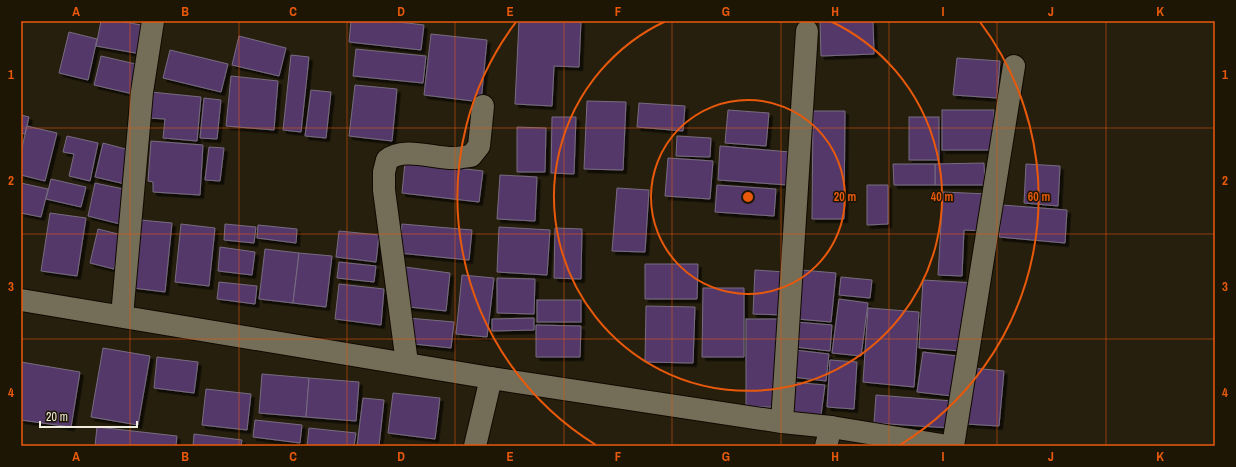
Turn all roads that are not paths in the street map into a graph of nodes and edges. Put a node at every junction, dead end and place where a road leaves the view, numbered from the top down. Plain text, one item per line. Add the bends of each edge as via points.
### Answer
1 (153, 21) edge
2 (807, 31) dead end
3 (1014, 66) dead end
4 (483, 106) dead end
5 (21, 300) edge
6 (122, 316) junction
7 (407, 363) junction
8 (491, 378) junction
9 (782, 422) junction
10 (829, 437) edge
11 (475, 446) edge
12 (948, 446) edge
13 (953, 446) edge

1 - 6 street via 142,92
2 - 9 street
3 - 13 street
4 - 7 street via 479,146 471,156 454,158 408,154 396,155 387,160 384,190
5 - 6 street
6 - 7 street
7 - 8 street
8 - 9 street
8 - 11 street
9 - 10 street
10 - 12 street

